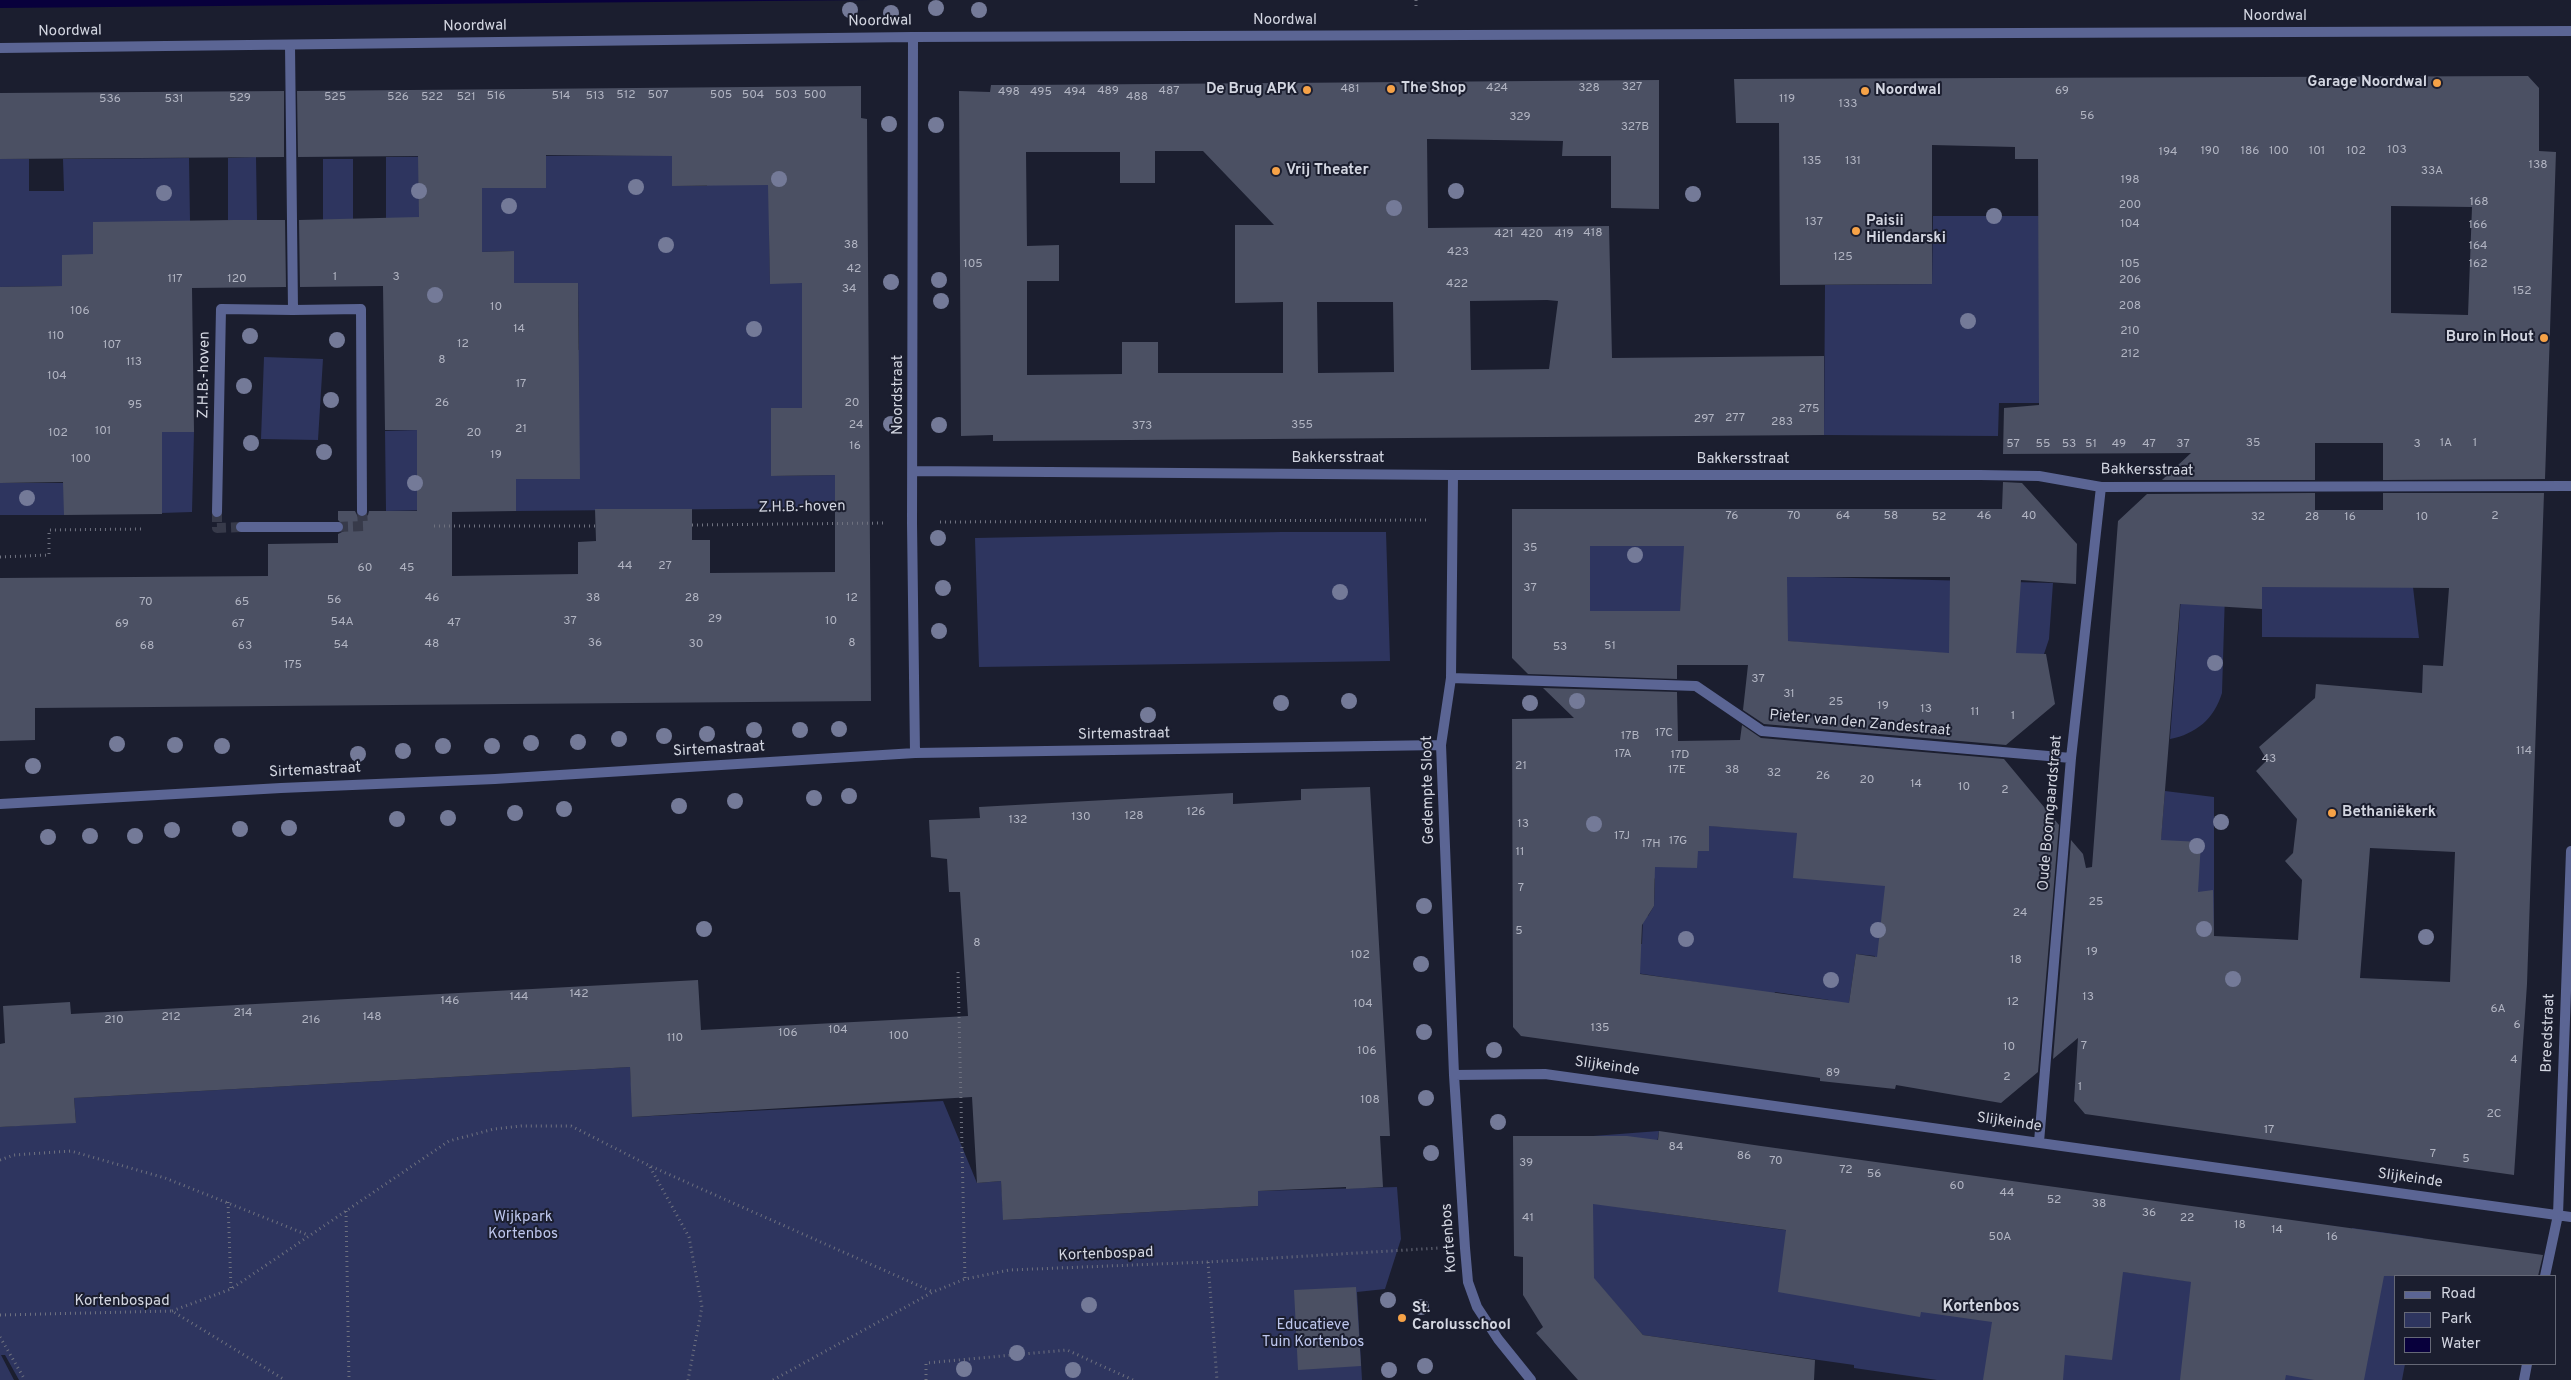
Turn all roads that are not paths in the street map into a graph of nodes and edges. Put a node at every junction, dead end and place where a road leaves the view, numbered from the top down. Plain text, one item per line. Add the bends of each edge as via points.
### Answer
1 (2571, 31) edge
2 (913, 37) junction
3 (290, 45) junction
4 (0, 48) edge
5 (293, 310) junction
6 (914, 471) junction
7 (1453, 475) junction
8 (2571, 486) edge
9 (2101, 487) junction
10 (362, 511) tunnel mouth
11 (217, 512) tunnel mouth
12 (338, 527) tunnel mouth
13 (241, 528) tunnel mouth
14 (1451, 678) junction
15 (1440, 745) junction
16 (915, 753) junction
17 (2070, 758) junction
18 (0, 804) edge
19 (2571, 852) edge
20 (1454, 1075) junction
21 (2039, 1142) junction
22 (2558, 1216) junction
23 (2571, 1217) edge
24 (2545, 1275) edge
25 (2527, 1365) edge
26 (1531, 1380) edge
27 (2524, 1380) edge

1 - 2 street, Noordwal
2 - 3 street, Noordwal
2 - 6 street, Noordstraat
3 - 4 street, Noordwal
3 - 5 street
5 - 10 street, Z.H.B.-hoven via 361,309
5 - 11 street, Z.H.B.-hoven via 221,310
6 - 7 street, Bakkersstraat
6 - 16 street, Noordstraat
7 - 9 street, Bakkersstraat via 2039,476
7 - 14 street, Gedempte Sloot
8 - 9 street, Bakkersstraat
9 - 17 street, Oude Boomgaardstraat
12 - 13 street
14 - 15 street, Gedempte Sloot
14 - 17 street, Pieter van den Zandestraat via 1696,686 1762,731
15 - 16 street, Sirtemastraat
15 - 20 street, Gedempte Sloot
16 - 18 street, Sirtemastraat via 495,779
17 - 21 street, Oude Boomgaardstraat
19 - 22 street, Breedstraat
20 - 21 street, Slijkeinde via 1545,1074
20 - 26 street, Kortenbos via 1468,1282 1477,1307 1498,1340
21 - 22 street, Slijkeinde
22 - 23 street, Slijkeinde
22 - 24 street, Breedstraat
25 - 27 street

